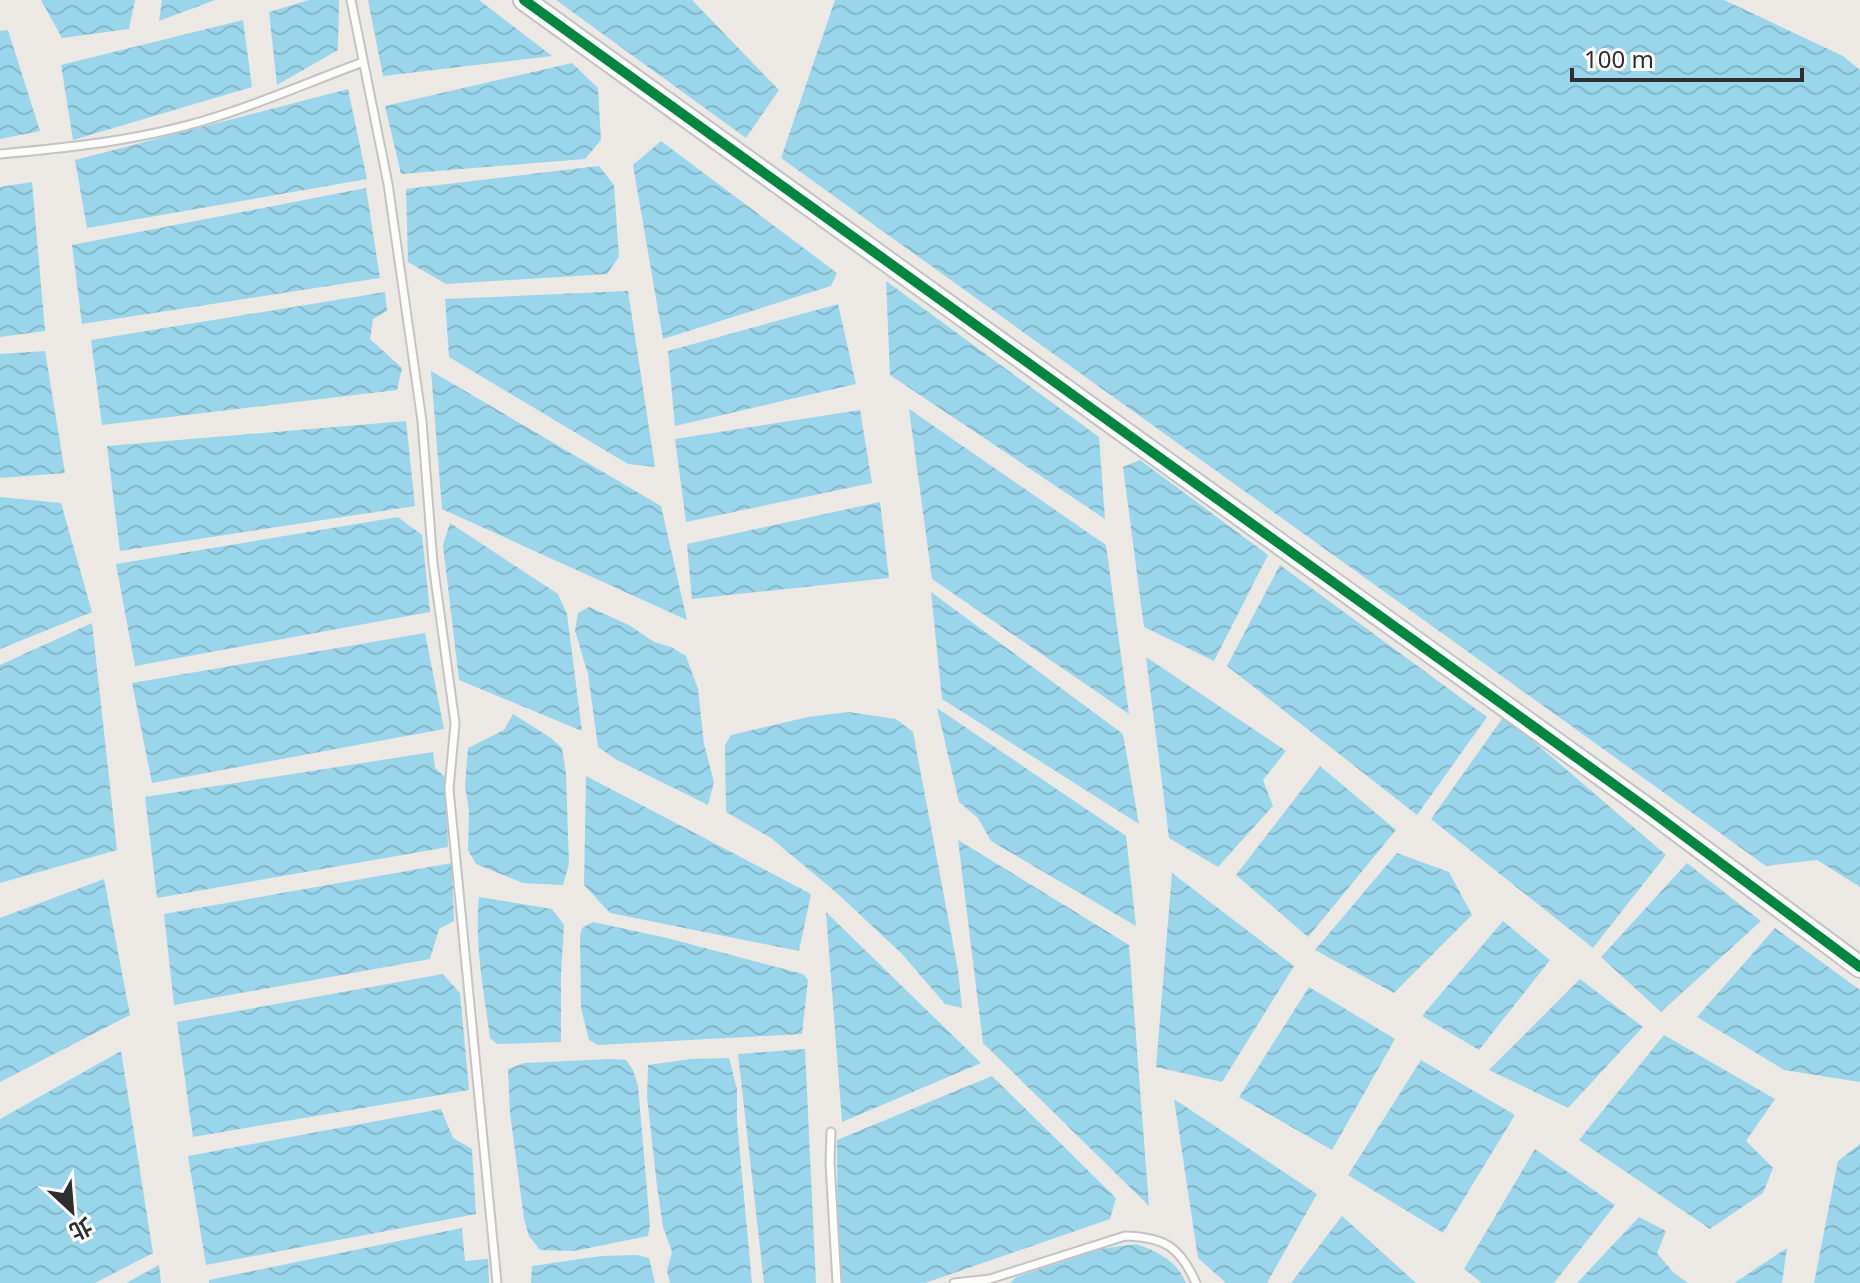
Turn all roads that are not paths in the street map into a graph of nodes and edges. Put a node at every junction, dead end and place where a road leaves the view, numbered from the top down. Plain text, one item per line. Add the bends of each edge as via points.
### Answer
1 (351, 0) edge
2 (524, 0) edge
3 (363, 62) junction
4 (0, 154) edge
5 (1860, 967) edge
6 (831, 1132) dead end
7 (497, 1283) edge
8 (837, 1283) edge
9 (954, 1283) edge
10 (1196, 1283) edge

1 - 3 lane
2 - 5 street via 1636,799
3 - 4 lane via 223,115 167,130 80,147
3 - 7 lane via 388,184 422,421 433,563 455,723 449,789
6 - 8 lane
9 - 10 lane via 990,1279 1125,1236 1167,1243 1186,1261

